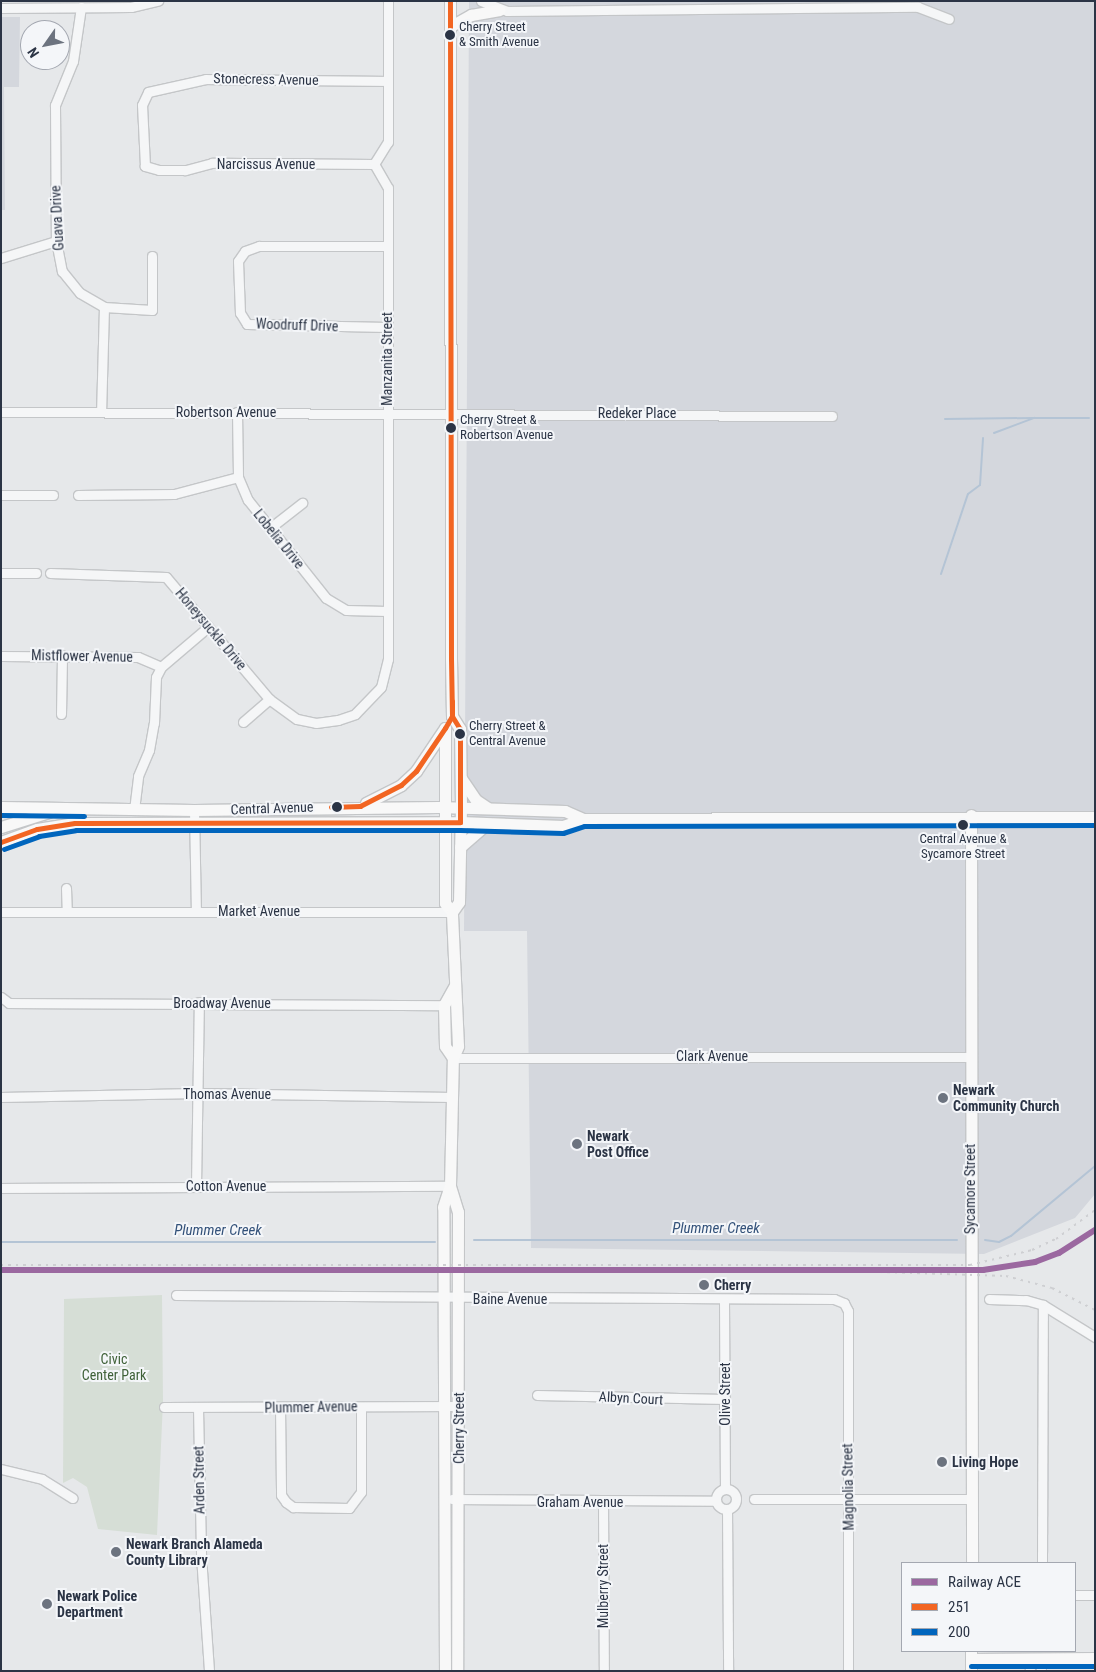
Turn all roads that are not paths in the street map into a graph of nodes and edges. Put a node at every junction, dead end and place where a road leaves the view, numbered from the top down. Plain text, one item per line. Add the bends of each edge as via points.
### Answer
1 (158, 1) edge
2 (388, 1) edge
3 (450, 1) edge
4 (481, 1) edge
5 (31, 4) edge
6 (81, 7) junction
7 (1, 8) edge
8 (500, 10) junction
9 (950, 19) dead end
10 (451, 26) junction
11 (386, 81) junction
12 (148, 92) joint
13 (374, 164) junction
14 (56, 241) junction
15 (387, 246) junction
16 (152, 256) dead end
17 (1, 258) edge
18 (104, 307) junction
19 (387, 327) junction
20 (1, 412) edge
21 (101, 412) junction
22 (237, 412) junction
23 (387, 412) junction
24 (450, 412) junction
25 (828, 414) dead end
26 (238, 477) junction
27 (1, 495) edge
28 (53, 495) dead end
29 (78, 495) dead end
30 (302, 503) dead end
31 (270, 528) junction
32 (1, 573) edge
33 (36, 573) dead end
34 (50, 573) dead end
35 (387, 611) junction
36 (208, 627) junction
37 (62, 655) junction
38 (1, 656) edge
39 (161, 667) junction
40 (269, 699) junction
41 (61, 714) dead end
42 (355, 714) joint
43 (452, 716) junction
44 (243, 722) dead end
45 (445, 728) junction
46 (460, 777) junction
47 (360, 806) junction
48 (1, 807) edge
49 (446, 807) junction
50 (461, 807) junction
51 (78, 809) junction
52 (490, 809) junction
53 (134, 810) junction
54 (194, 810) junction
55 (971, 815) junction
56 (1095, 817) edge
57 (583, 819) junction
58 (445, 822) junction
59 (460, 822) junction
60 (134, 823) junction
61 (194, 824) junction
62 (487, 824) junction
63 (1, 827) edge
64 (1, 842) edge
65 (460, 847) junction
66 (66, 888) dead end
67 (67, 910) junction
68 (196, 911) junction
69 (1, 912) edge
70 (452, 912) junction
71 (454, 986) junction
72 (1, 998) edge
73 (199, 1002) junction
74 (444, 1005) junction
75 (970, 1057) junction
76 (453, 1058) junction
77 (197, 1093) junction
78 (1, 1097) edge
79 (452, 1097) junction
80 (196, 1186) junction
81 (450, 1186) junction
82 (1, 1188) edge
83 (176, 1295) dead end
84 (443, 1296) junction
85 (458, 1299) junction
86 (989, 1299) dead end
87 (724, 1300) junction
88 (844, 1303) joint
89 (1043, 1305) junction
90 (1095, 1337) edge
91 (537, 1395) dead end
92 (725, 1400) junction
93 (443, 1406) junction
94 (458, 1406) junction
95 (164, 1407) dead end
96 (361, 1407) junction
97 (198, 1408) junction
98 (280, 1408) junction
99 (1, 1469) edge
100 (725, 1489) junction
101 (73, 1498) dead end
102 (445, 1498) junction
103 (754, 1499) dead end
104 (848, 1499) junction
105 (971, 1499) junction
106 (459, 1501) junction
107 (716, 1501) junction
108 (603, 1502) junction
109 (727, 1509) junction
110 (972, 1562) edge
111 (1042, 1562) edge
112 (1076, 1595) edge
113 (1095, 1595) edge
114 (450, 1611) junction
115 (1095, 1658) edge
116 (971, 1660) edge
117 (1033, 1663) edge
118 (209, 1671) edge
119 (446, 1671) edge
120 (457, 1671) edge
121 (604, 1671) edge
122 (728, 1671) edge
123 (848, 1671) edge
124 (1041, 1671) edge

1 - 6 street via 131,7
2 - 11 street
3 - 10 street, Cherry Street
4 - 8 street
5 - 6 street
5 - 7 street
6 - 14 street, Guava Drive via 73,61 56,106
8 - 9 street via 918,7
8 - 10 street via 471,15
10 - 24 street, Cherry Street
11 - 12 street, Stonecress Avenue via 206,79
11 - 13 street via 388,142
12 - 13 street, Narcissus Avenue via 142,105 145,166 185,170 212,163
13 - 15 street, Manzanita Street via 388,188
14 - 17 street
14 - 18 street, Guava Drive via 62,271 80,293
15 - 19 street, Manzanita Street
15 - 19 street, Woodruff Drive via 258,246 245,251 238,261 240,313 247,324
16 - 18 street via 152,310
18 - 21 street
19 - 23 street, Manzanita Street
20 - 21 street, Robertson Avenue
21 - 22 street, Robertson Avenue
22 - 23 street, Robertson Avenue
22 - 26 street, Lobelia Drive
23 - 24 street, Robertson Avenue
23 - 35 street, Manzanita Street
24 - 25 street, Redeker Place
24 - 43 street, Cherry Street
26 - 29 street via 174,494
26 - 31 street, Lobelia Drive via 248,500
27 - 28 street
30 - 31 street
31 - 35 street, Lobelia Drive via 326,598 346,610
32 - 33 street
34 - 36 street, Honeysuckle Drive via 159,575 171,582
35 - 42 street, Manzanita Street via 388,659 381,687
36 - 39 street
36 - 40 street, Honeysuckle Drive
37 - 38 street, Mistflower Avenue
37 - 39 street, Mistflower Avenue via 138,657
37 - 41 street
39 - 53 street via 154,688 154,723 149,750 138,776
40 - 42 street, Honeysuckle Drive via 297,719 316,723
40 - 44 street
43 - 45 street
43 - 46 street, Cherry Street via 460,729
45 - 47 street via 416,771 401,785
45 - 49 street, Cherry Street
46 - 50 street, Cherry Street
46 - 52 street via 476,800
47 - 49 street, Central Avenue
47 - 54 street, Central Avenue
48 - 51 street
49 - 50 street, Central Avenue
49 - 58 street, Cherry Street
50 - 52 street, Central Avenue
50 - 59 street, Cherry Street
51 - 53 street, Central Avenue
51 - 63 street via 40,812
52 - 57 street, Central Avenue via 565,811
53 - 54 street, Central Avenue
53 - 60 street
54 - 61 street
55 - 56 street, Central Avenue
55 - 57 street, Central Avenue
55 - 75 street, Sycamore Street
57 - 62 street, Central Avenue via 563,826
58 - 59 street, Central Avenue
58 - 61 street, Central Avenue
58 - 70 street, Cherry Street via 445,902
59 - 62 street, Central Avenue
59 - 65 street, Cherry Street
60 - 61 street, Central Avenue
60 - 64 street, Central Avenue via 37,829
61 - 68 street
62 - 65 street via 470,834
65 - 70 street, Cherry Street via 459,902
66 - 67 street
67 - 68 street, Market Avenue
67 - 69 street, Market Avenue
68 - 70 street, Market Avenue
70 - 71 street, Cherry Street
71 - 74 street, Cherry Street
71 - 76 street, Cherry Street via 458,1005 458,1046
72 - 73 street, Broadway Avenue via 9,1003
73 - 74 street, Broadway Avenue
73 - 77 street
74 - 76 street, Cherry Street via 445,1046
75 - 76 street, Clark Avenue
75 - 105 street, Sycamore Street
76 - 79 street, Cherry Street
77 - 78 street, Thomas Avenue
77 - 79 street, Thomas Avenue
77 - 80 street
79 - 81 street, Cherry Street
80 - 81 street, Cotton Avenue
80 - 82 street, Cotton Avenue
81 - 84 street, Cherry Street via 443,1208
81 - 85 street, Cherry Street via 458,1199
83 - 84 street, Baine Avenue
84 - 85 street, Baine Avenue
84 - 93 street, Cherry Street
85 - 87 street, Baine Avenue
85 - 94 street, Cherry Street
86 - 89 street via 1026,1300
87 - 88 street, Baine Avenue via 834,1299
87 - 92 street, Olive Street
88 - 104 street, Magnolia Street via 848,1311
89 - 90 street
89 - 111 street
91 - 92 street, Albyn Court
92 - 100 street, Olive Street
93 - 94 street, Plummer Avenue
93 - 96 street, Plummer Avenue
93 - 102 street, Cherry Street
94 - 106 street, Cherry Street
95 - 97 street, Plummer Avenue
96 - 98 street, Plummer Avenue
96 - 98 street via 361,1492 349,1508 293,1507 286,1502 282,1494
97 - 98 street, Plummer Avenue
97 - 118 street, Arden Street via 201,1556
99 - 101 street via 42,1479
100 - 107 street via 718,1493
100 - 109 street, Olive Street via 734,1492 736,1499
102 - 106 street, Graham Avenue
102 - 114 street, Cherry Street
103 - 104 street
104 - 105 street
104 - 123 street, Magnolia Street
105 - 110 street, Sycamore Street
106 - 108 street, Graham Avenue
106 - 114 street, Cherry Street
107 - 108 street, Graham Avenue
107 - 109 street
108 - 121 street, Mulberry Street
109 - 122 street, Olive Street
112 - 113 street
114 - 119 street, Cherry Street
114 - 120 street, Cherry Street
115 - 117 street
116 - 117 street
117 - 124 street

